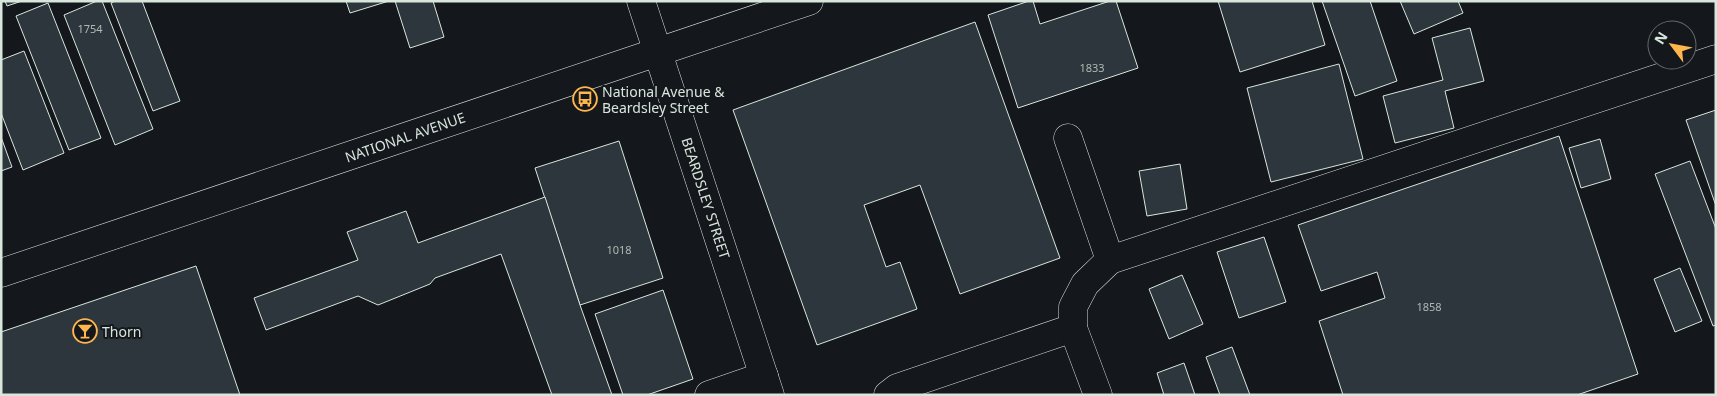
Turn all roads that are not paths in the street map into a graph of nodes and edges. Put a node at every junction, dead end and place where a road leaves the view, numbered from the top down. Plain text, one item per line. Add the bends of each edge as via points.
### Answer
1 (641, 1) edge
2 (809, 1) edge
3 (659, 52) junction
4 (1716, 59) edge
5 (1068, 138) dead end
6 (1110, 260) junction
7 (1, 273) edge
8 (1073, 328) junction
9 (767, 385) edge
10 (709, 395) edge
11 (888, 395) edge
12 (1098, 395) edge

1 - 3 main road, BEARDSLEY STREET
2 - 3 main road, NATIONAL AVENUE
3 - 7 main road, NATIONAL AVENUE
3 - 9 main road, BEARDSLEY STREET
4 - 6 main road
5 - 6 main road
6 - 8 main road via 1085,284 1073,307
8 - 11 main road via 897,388
8 - 12 main road
9 - 10 main road

